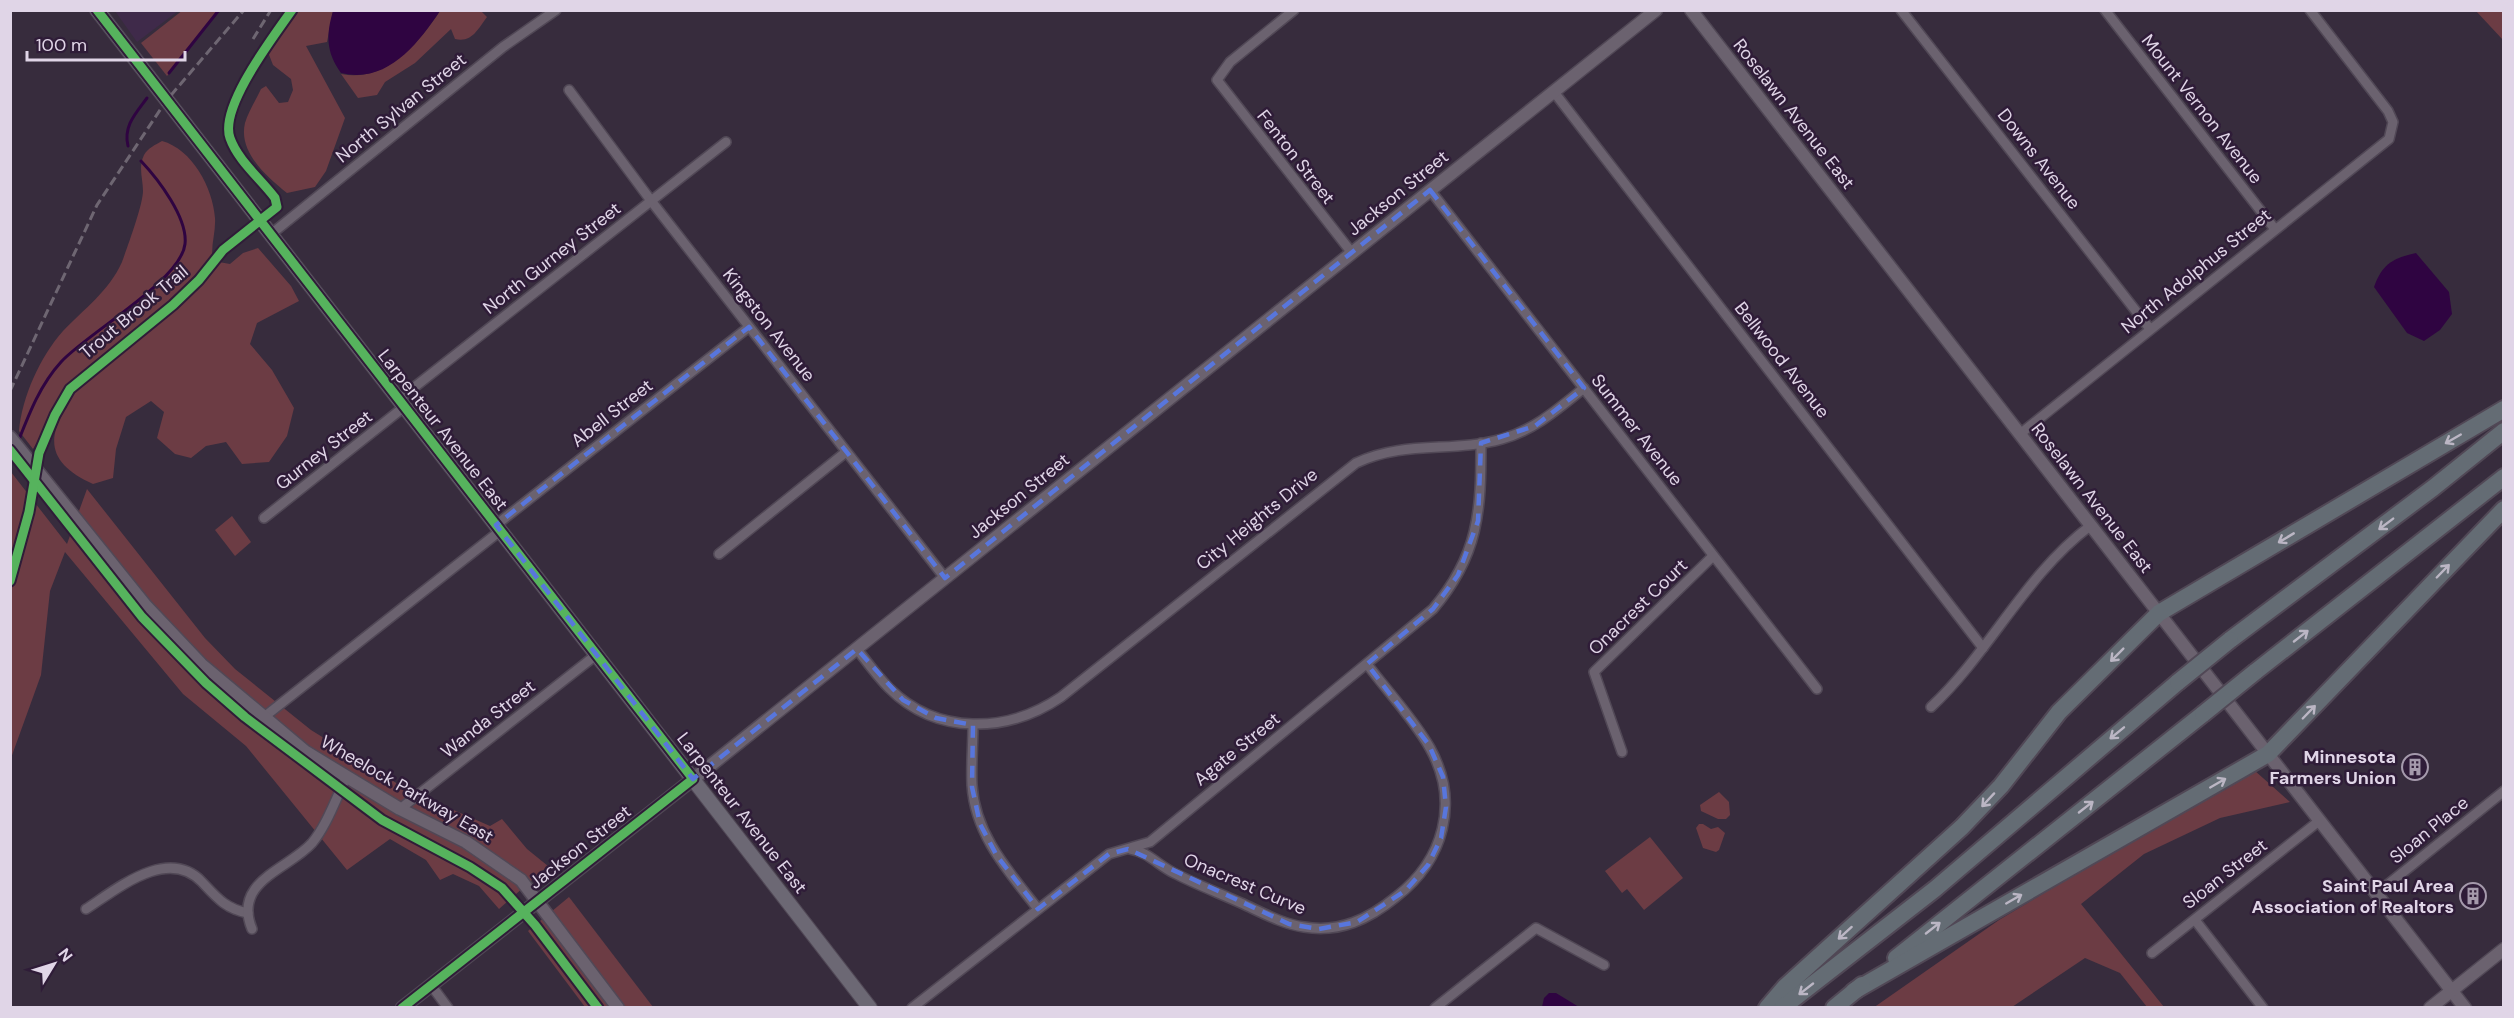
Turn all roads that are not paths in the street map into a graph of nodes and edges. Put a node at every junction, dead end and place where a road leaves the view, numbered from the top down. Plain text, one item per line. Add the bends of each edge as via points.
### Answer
1 (97, 10) edge
2 (556, 10) edge
3 (1294, 10) edge
4 (1656, 10) edge
5 (1691, 10) edge
6 (1901, 10) edge
7 (2105, 10) edge
8 (2310, 10) edge
9 (569, 90) dead end
10 (1554, 92) junction
11 (726, 142) dead end
12 (1430, 190) junction
13 (652, 202) junction
14 (2274, 228) junction
15 (270, 235) junction
16 (1352, 253) junction
17 (749, 327) junction
18 (2150, 329) junction
19 (1584, 388) junction
20 (401, 404) junction
21 (2504, 409) edge
22 (2504, 431) edge
23 (2020, 434) junction
24 (10, 437) edge
25 (1481, 443) junction
26 (846, 452) junction
27 (2504, 477) edge
28 (2504, 509) edge
29 (264, 518) dead end
30 (2090, 526) junction
31 (498, 528) junction
32 (719, 554) dead end
33 (1713, 556) junction
34 (945, 578) junction
35 (2158, 613) junction
36 (857, 648) junction
37 (1983, 648) junction
38 (596, 655) junction
39 (1367, 664) junction
40 (1817, 689) dead end
41 (1931, 707) dead end
42 (264, 717) junction
43 (974, 725) junction
44 (1622, 752) dead end
45 (2268, 754) junction
46 (346, 778) junction
47 (693, 779) junction
48 (2504, 791) edge
49 (400, 809) junction
50 (2319, 821) junction
51 (1128, 849) junction
52 (2376, 894) junction
53 (538, 901) junction
54 (86, 909) dead end
55 (1038, 909) junction
56 (248, 913) junction
57 (2195, 920) junction
58 (252, 929) dead end
59 (2504, 949) edge
60 (2152, 953) dead end
61 (1604, 965) dead end
62 (431, 984) junction
63 (1854, 991) junction
64 (2451, 991) junction
65 (402, 1008) edge
66 (448, 1008) edge
67 (618, 1008) edge
68 (870, 1008) edge
69 (912, 1008) edge
70 (1435, 1008) edge
71 (1767, 1008) edge
72 (1782, 1008) edge
73 (1834, 1008) edge
74 (2263, 1008) edge
75 (2430, 1008) edge
76 (2465, 1008) edge

1 - 15 main road, Larpenteur Avenue East
2 - 15 street, North Sylvan Street via 503,47
3 - 16 street, Fenton Street via 1230,62 1217,80
4 - 10 street, Jackson Street
5 - 23 street, Roselawn Avenue East
6 - 18 street, Downs Avenue
7 - 14 street, Mount Vernon Avenue
8 - 14 street, North Adolphus Street via 2388,111 2392,133 2384,144
9 - 13 street, Kingston Avenue
10 - 12 street, Jackson Street
10 - 37 street, Bellwood Avenue
11 - 13 street, North Gurney Street
12 - 16 street, Jackson Street
12 - 19 street, Summer Avenue
13 - 17 street, Kingston Avenue
13 - 20 street, North Gurney Street
14 - 18 street, North Adolphus Street
15 - 20 main road, Larpenteur Avenue East
16 - 34 street, Jackson Street
17 - 26 street, Kingston Avenue
17 - 31 street, Abell Street
18 - 23 street, North Adolphus Street
19 - 25 street, City Heights Drive via 1535,426
19 - 33 street, Summer Avenue
20 - 29 street, Gurney Street
20 - 31 main road, Larpenteur Avenue East
21 -> 35 highway
22 -> 72 highway, bridge via 2230,640 1935,889
23 - 30 street, Roselawn Avenue East
24 - 42 street, Wheelock Parkway East via 172,634
25 - 39 street, Agate Street via 1478,521 1458,575 1433,609
25 - 43 street, City Heights Drive via 1392,450 1356,463 1061,697 1027,717
26 - 32 street
26 - 34 street, Kingston Avenue
63 -> 27 highway, bridge
45 -> 28 highway
30 - 35 street, Roselawn Avenue East
30 - 37 street via 2054,556
31 - 38 main road, Larpenteur Avenue East
31 - 42 street, Abell Street
33 - 40 street, Summer Avenue
33 - 44 street, Onacrest Court via 1594,672
34 - 36 street, Jackson Street
35 - 45 street, Roselawn Avenue East
35 -> 71 highway via 2059,712 2001,786 1962,827
36 - 43 street via 903,700 936,718
36 - 47 street, Jackson Street
37 - 41 street
38 - 47 main road, Larpenteur Avenue East
38 - 49 street, Wanda Street
39 - 51 street, Agate Street via 1150,842
39 - 51 street, Onacrest Curve via 1429,745 1445,792 1445,823 1436,852 1416,880 1385,906 1357,922 1338,927 1297,926
42 - 46 street, Wheelock Parkway East via 306,752
43 - 55 street via 972,787 980,824 997,856
45 - 50 street, Roselawn Avenue East
63 -> 45 highway
46 - 49 street, Wheelock Parkway East
46 - 56 street via 312,843 262,880 251,898
47 - 53 street, Jackson Street
47 - 68 main road, Larpenteur Avenue East
48 - 52 street, Sloan Place
49 - 53 street, Wheelock Parkway East via 499,863 521,880
50 - 52 street, Roselawn Avenue East
50 - 57 street, Sloan Street
51 - 55 street, Agate Street via 1109,854
52 - 64 street, Roselawn Avenue East
53 - 62 street, Jackson Street
53 - 67 street, Wheelock Parkway East
54 - 56 street via 140,876 173,867 192,873 226,906
55 - 69 street, Agate Street
56 - 58 street
57 - 60 street, Sloan Street
57 - 74 street
59 - 64 street
61 - 70 street via 1536,928
62 - 65 street, Jackson Street
62 - 66 street
63 - 73 highway
64 - 75 street
64 - 76 street, Roselawn Avenue East

